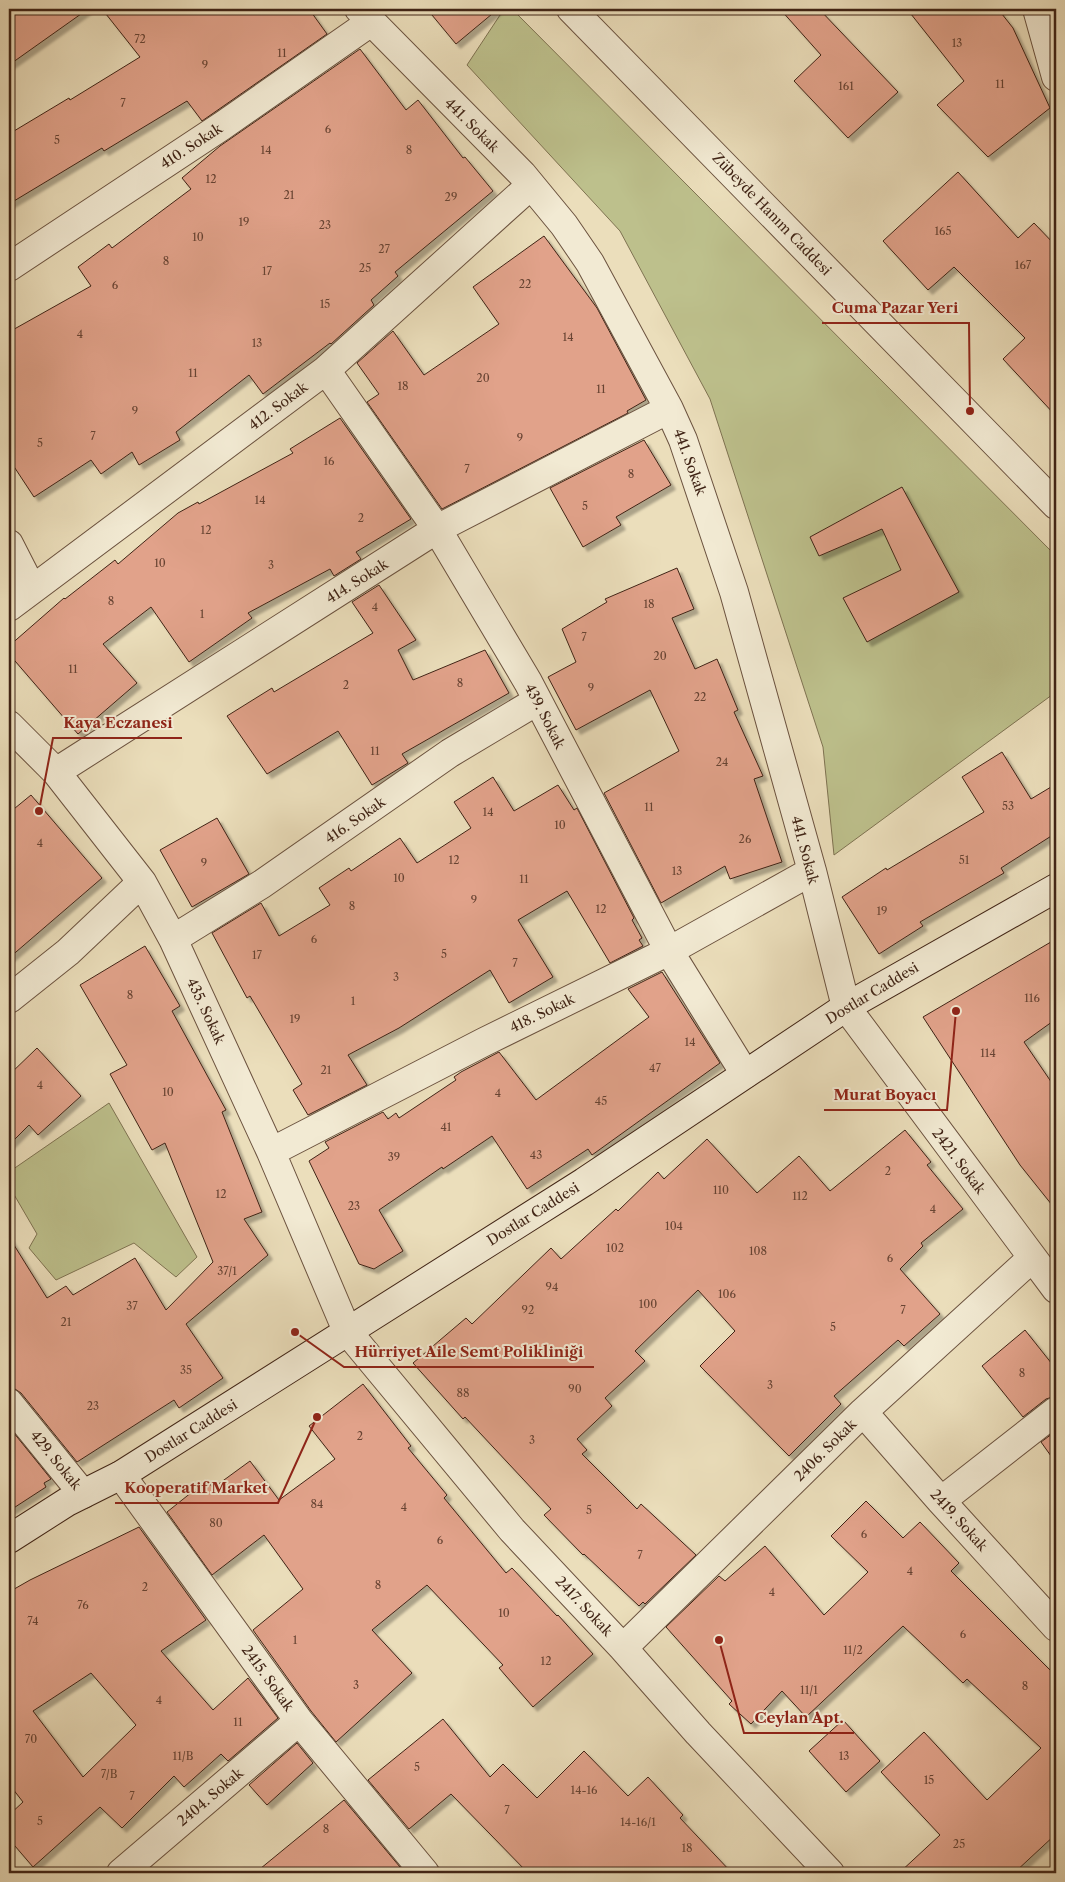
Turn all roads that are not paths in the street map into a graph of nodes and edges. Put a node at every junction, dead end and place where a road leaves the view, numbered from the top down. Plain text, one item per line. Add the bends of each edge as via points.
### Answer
1 (571, 9) edge
2 (1037, 9) edge
3 (365, 16) edge
4 (1056, 78) edge
5 (531, 185) junction
6 (9, 266) edge
7 (326, 370) junction
8 (669, 409) junction
9 (1056, 505) edge
10 (437, 530) junction
11 (9, 544) edge
12 (32, 589) junction
13 (9, 608) edge
14 (537, 701) junction
15 (9, 725) edge
16 (56, 772) junction
17 (812, 872) junction
18 (142, 882) junction
19 (1056, 888) edge
20 (173, 939) junction
21 (669, 951) junction
22 (9, 999) edge
23 (846, 1007) junction
24 (745, 1074) junction
25 (271, 1152) junction
26 (1032, 1258) junction
27 (1056, 1289) edge
28 (347, 1331) junction
29 (9, 1403) edge
30 (1056, 1411) edge
31 (863, 1412) junction
32 (121, 1475) junction
33 (83, 1494) junction
34 (941, 1501) junction
35 (9, 1539) edge
36 (1056, 1627) edge
37 (624, 1648) junction
38 (299, 1721) junction
39 (121, 1873) edge
40 (425, 1873) edge
41 (830, 1873) edge

1 - 9 street, Zübeyde Hanım Caddesi
2 - 4 street
3 - 5 street, 441. Sokak
3 - 6 street, 410. Sokak via 222,126
5 - 7 street, 412. Sokak
5 - 8 street, 441. Sokak via 590,263
7 - 10 street, 439. Sokak
7 - 12 street, 412. Sokak
8 - 10 street, 414. Sokak
8 - 17 street, 441. Sokak via 683,440 734,592
10 - 14 street, 439. Sokak
10 - 16 street, 414. Sokak
11 - 12 street
12 - 13 street, 412. Sokak
14 - 20 street, 416. Sokak via 450,753 262,884
14 - 21 street, 439. Sokak
15 - 16 street, 435. Sokak
16 - 18 street, 435. Sokak
17 - 21 street, 418. Sokak
17 - 23 street, 441. Sokak
18 - 20 street, 435. Sokak
18 - 22 street via 68,952
19 - 23 street, Dostlar Caddesi
20 - 25 street, 435. Sokak
21 - 24 street, 439. Sokak
21 - 25 street, 418. Sokak
23 - 24 street, Dostlar Caddesi
23 - 26 street, 2421. Sokak
24 - 28 street, Dostlar Caddesi via 584,1182
25 - 28 street, 435. Sokak
26 - 27 street, 2421. Sokak
26 - 31 street, 2406. Sokak
28 - 32 street, Dostlar Caddesi
28 - 37 street, 2417. Sokak via 512,1530
29 - 33 street, 429. Sokak
30 - 34 street
31 - 34 street, 2419. Sokak
31 - 37 street, 2406. Sokak
32 - 33 street, Dostlar Caddesi
32 - 38 street, 2415. Sokak
33 - 35 street, Dostlar Caddesi
34 - 36 street, 2419. Sokak
37 - 41 street, 2417. Sokak via 698,1733
38 - 39 street, 2404. Sokak
38 - 40 street, 2415. Sokak

